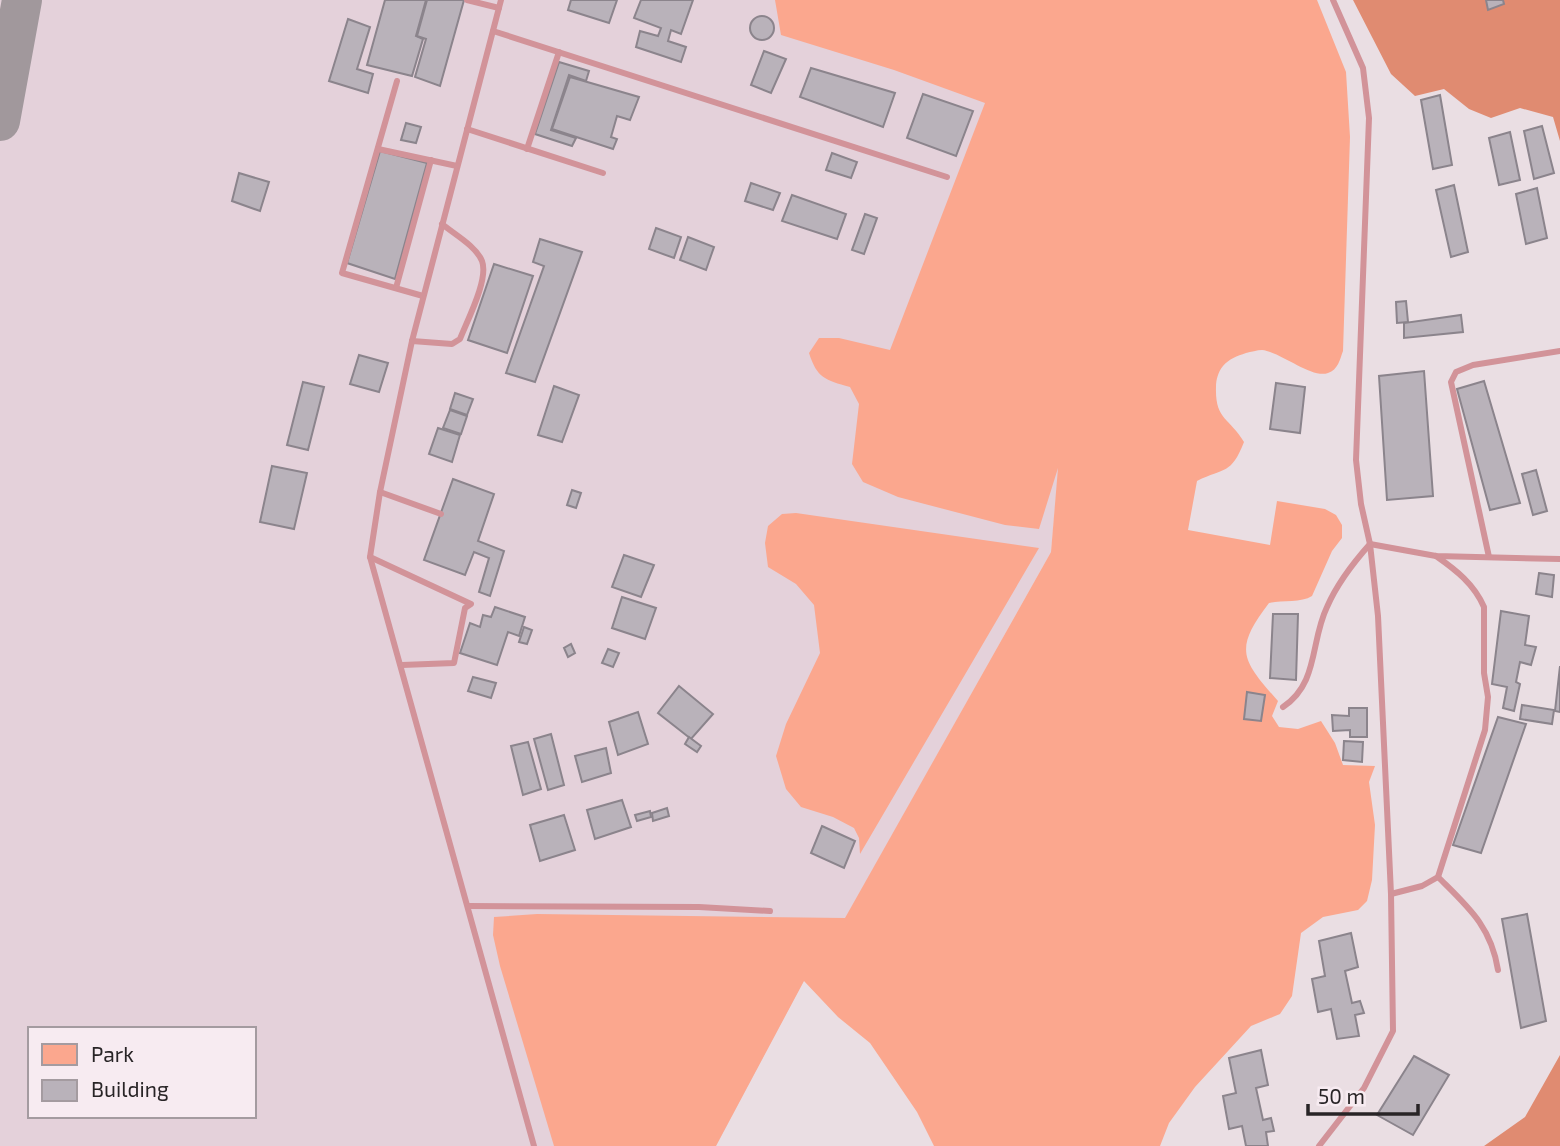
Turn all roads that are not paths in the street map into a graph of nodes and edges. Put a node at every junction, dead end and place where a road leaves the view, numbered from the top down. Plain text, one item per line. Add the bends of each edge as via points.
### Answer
1 (467, 0) edge
2 (501, 0) edge
3 (1333, 0) edge
4 (499, 8) junction
5 (493, 31) junction
6 (559, 52) junction
7 (397, 81) dead end
8 (467, 129) junction
9 (378, 149) junction
10 (527, 149) junction
11 (431, 160) junction
12 (457, 166) junction
13 (603, 173) dead end
14 (947, 177) dead end
15 (442, 224) junction
16 (396, 288) junction
17 (423, 296) junction
18 (412, 341) junction
19 (1560, 351) edge
20 (380, 492) junction
21 (441, 514) dead end
22 (1370, 544) junction
23 (1436, 556) junction
24 (370, 557) junction
25 (1489, 557) junction
26 (1560, 559) edge
27 (402, 665) junction
28 (1283, 708) dead end
29 (1438, 877) junction
30 (1391, 894) junction
31 (468, 906) junction
32 (770, 911) dead end
33 (1498, 970) dead end
34 (534, 1146) edge
35 (1319, 1146) edge

1 - 4 lane
2 - 4 lane
3 - 22 lane via 1363,68 1369,118 1356,460
4 - 5 lane
5 - 6 lane
5 - 8 lane
6 - 10 lane
6 - 14 lane
7 - 9 lane
8 - 10 lane
8 - 12 lane
9 - 11 lane
9 - 16 lane via 342,273
10 - 13 lane
11 - 12 lane
11 - 16 lane
12 - 15 lane
15 - 17 lane
15 - 18 lane via 477,253 483,263 483,278 460,339 452,344
16 - 17 lane
17 - 18 lane
18 - 20 lane
19 - 25 lane via 1473,365 1456,372 1451,382
20 - 21 lane
20 - 24 lane
22 - 23 lane
22 - 28 lane via 1327,606 1310,675 1302,691
22 - 30 lane via 1378,615
23 - 25 lane
23 - 29 lane via 1477,591 1484,607 1488,696 1485,730
24 - 27 lane
24 - 27 lane via 471,604 465,608 454,663
25 - 26 lane
27 - 31 lane
29 - 30 lane
29 - 33 lane via 1486,929
30 - 35 lane via 1393,1031 1364,1088
31 - 32 lane
31 - 34 lane

